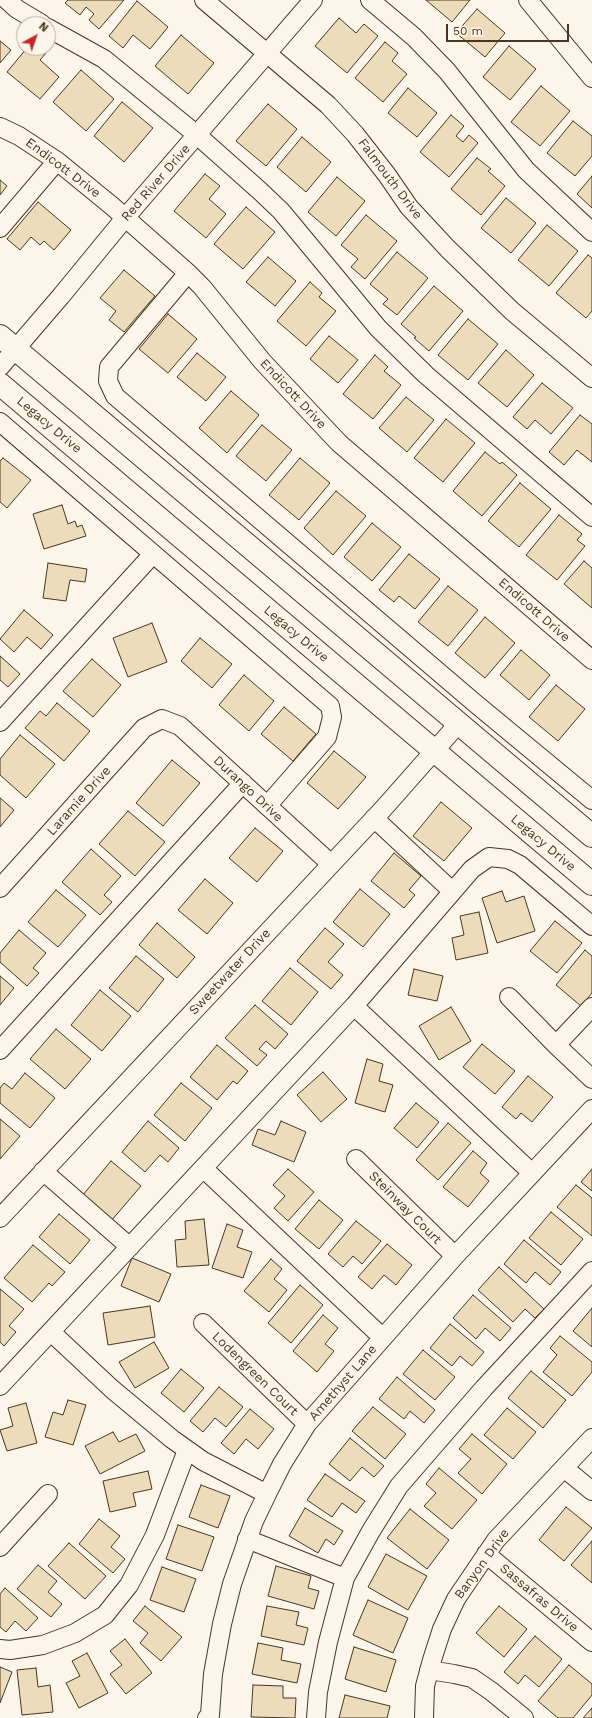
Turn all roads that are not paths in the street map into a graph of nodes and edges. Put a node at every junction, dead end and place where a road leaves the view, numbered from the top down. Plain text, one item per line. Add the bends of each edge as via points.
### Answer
1 (7, 0) edge
2 (204, 0) edge
3 (313, 0) edge
4 (370, 0) edge
5 (528, 0) edge
6 (29, 16) edge
7 (56, 32) edge
8 (267, 54) junction
9 (592, 78) edge
10 (0, 127) edge
11 (197, 135) junction
12 (57, 161) junction
13 (125, 218) junction
14 (0, 228) edge
15 (592, 232) edge
16 (188, 273) junction
17 (8, 342) edge
18 (0, 367) edge
19 (592, 378) edge
20 (0, 384) edge
21 (0, 422) edge
22 (592, 517) edge
23 (154, 554) junction
24 (592, 660) edge
25 (162, 719) joint
26 (0, 722) edge
27 (458, 724) junction
28 (434, 750) junction
29 (242, 783) junction
30 (592, 800) edge
31 (267, 806) junction
32 (374, 818) junction
33 (592, 836) edge
34 (331, 864) junction
35 (592, 884) edge
36 (0, 888) edge
37 (452, 891) junction
38 (592, 926) edge
39 (509, 997) dead end
40 (354, 1006) junction
41 (592, 1007) edge
42 (556, 1045) junction
43 (0, 1050) edge
44 (592, 1079) edge
45 (592, 1109) edge
46 (356, 1159) dead end
47 (203, 1168) junction
48 (44, 1171) junction
49 (532, 1174) junction
50 (0, 1218) edge
51 (130, 1247) junction
52 (454, 1256) junction
53 (592, 1271) edge
54 (203, 1323) dead end
55 (51, 1332) junction
56 (383, 1338) junction
57 (0, 1386) edge
58 (308, 1424) junction
59 (592, 1438) edge
60 (187, 1450) junction
61 (564, 1468) junction
62 (592, 1491) edge
63 (48, 1494) dead end
64 (267, 1494) junction
65 (247, 1539) junction
66 (0, 1547) edge
67 (486, 1554) junction
68 (345, 1578) junction
69 (592, 1642) edge
70 (0, 1648) edge
71 (429, 1670) junction
72 (207, 1718) edge
73 (316, 1718) edge
74 (424, 1718) edge
75 (524, 1718) edge

1 - 6 street
2 - 8 street, Falmouth Drive
3 - 8 street, Red River Drive
4 - 15 street via 414,37 441,65 526,170
5 - 9 street
7 - 11 street via 104,59
8 - 11 street, Red River Drive
8 - 19 street, Falmouth Drive via 328,105 355,134 409,207 448,249 512,310
10 - 12 street, Endicott Drive via 19,136
11 - 13 street, Red River Drive
11 - 22 street via 281,210 378,328 426,375
12 - 13 street, Endicott Drive
12 - 14 street
13 - 16 street, Endicott Drive
13 - 17 street, Red River Drive via 61,296
16 - 24 street, Endicott Drive via 262,361 340,443
16 - 30 street via 109,367 108,381 115,396
17 - 18 street, Red River Drive
17 - 27 main road
20 - 28 main road, Legacy Drive
21 - 23 street
23 - 26 street
23 - 31 street via 330,706 332,717 327,737
25 - 29 street, Durango Drive via 180,726
25 - 36 street, Laramie Drive via 144,728
27 - 28 street, Sweetwater Drive
27 - 33 main road
28 - 32 street, Sweetwater Drive
28 - 35 main road, Legacy Drive
29 - 31 street, Durango Drive
29 - 43 street
31 - 34 street, Durango Drive
32 - 34 street, Sweetwater Drive
32 - 37 street
34 - 48 street, Sweetwater Drive
37 - 38 street via 472,869 489,857 508,859 520,865
37 - 40 street
39 - 42 street
40 - 47 street
40 - 49 street
41 - 42 street
42 - 44 street
45 - 49 street, Amethyst Lane
46 - 52 street, Steinway Court
47 - 51 street
47 - 56 street
48 - 50 street, Sweetwater Drive
48 - 51 street
49 - 52 street, Amethyst Lane
51 - 55 street
52 - 56 street, Amethyst Lane
53 - 68 street via 484,1388 399,1486
54 - 58 street, Lodengreen Court
55 - 57 street
55 - 60 street via 112,1389
56 - 58 street, Amethyst Lane
58 - 64 street, Amethyst Lane via 282,1464
59 - 61 street, Banyon Drive
60 - 64 street
60 - 70 street via 155,1535 129,1585 105,1615 75,1633 43,1645 10,1650
61 - 62 street
61 - 67 street, Banyon Drive
63 - 66 street
64 - 65 street, Amethyst Lane
65 - 68 street
65 - 72 street, Amethyst Lane via 222,1624 213,1674 210,1715
67 - 69 street, Sassafras Drive
67 - 71 street, Banyon Drive via 456,1599 442,1629
68 - 73 street via 328,1642 318,1692
71 - 74 street, Banyon Drive via 425,1686
71 - 75 street via 472,1678

